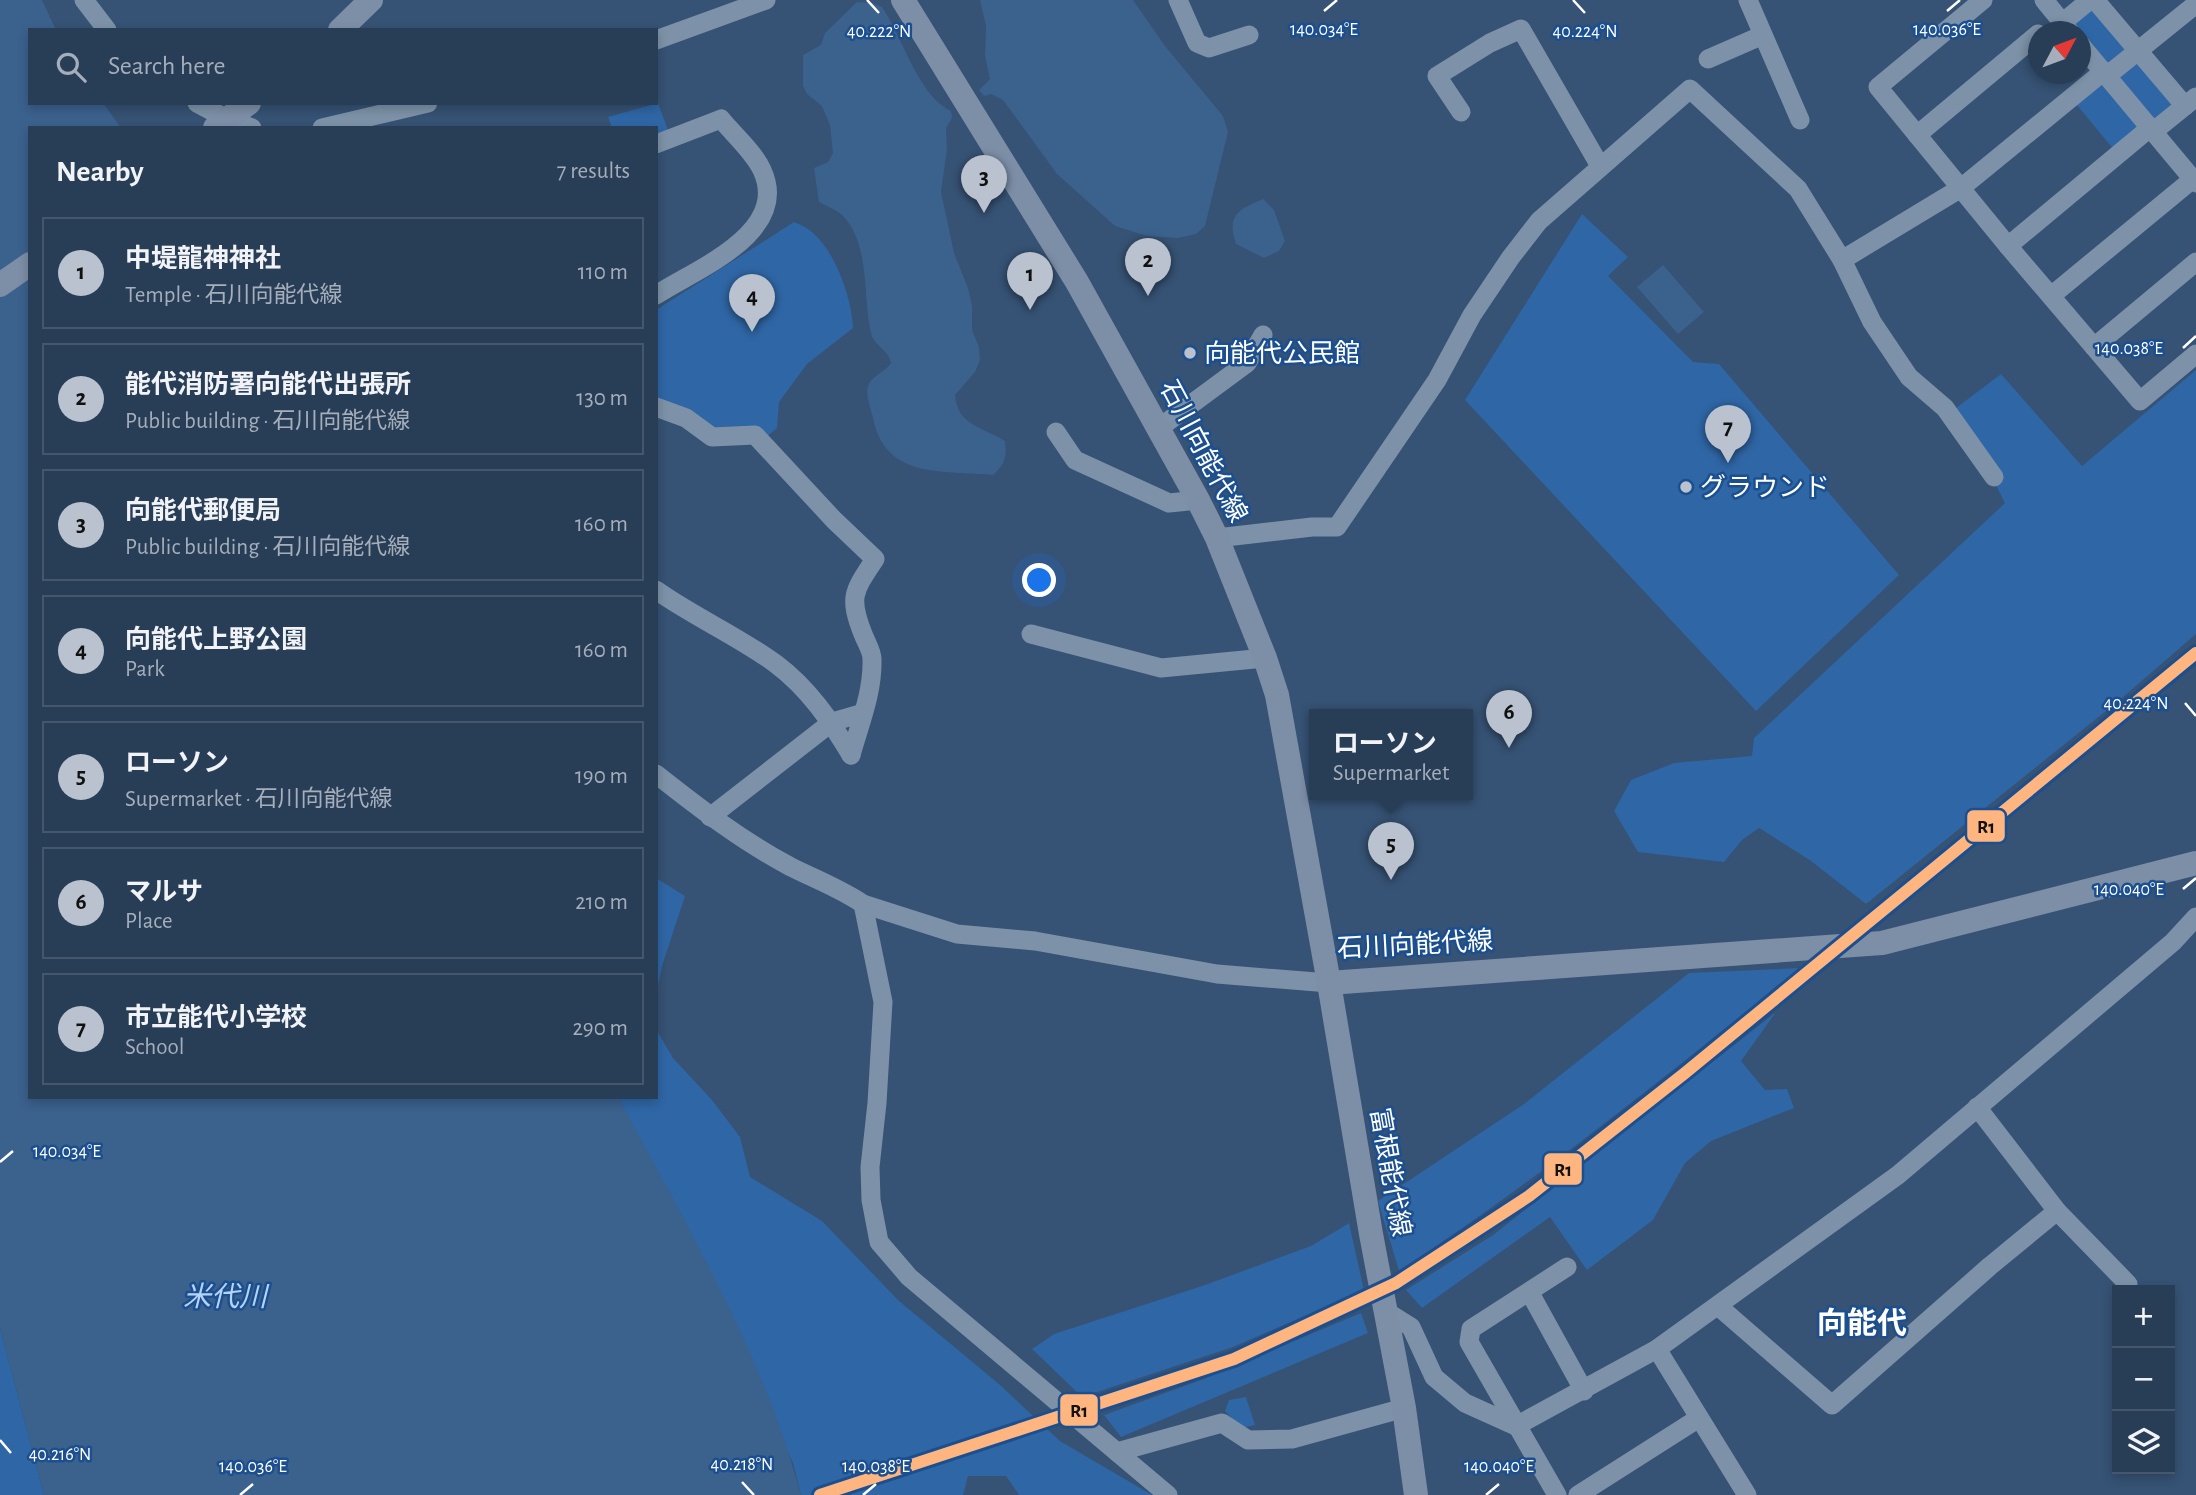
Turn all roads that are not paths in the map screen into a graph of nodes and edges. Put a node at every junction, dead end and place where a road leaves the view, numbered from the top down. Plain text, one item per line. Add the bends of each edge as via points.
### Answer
1 (84, 0) edge
2 (371, 0) edge
3 (766, 0) edge
4 (903, 0) edge
5 (1178, 0) edge
6 (1748, 0) edge
7 (1983, 0) edge
8 (2045, 0) edge
9 (2093, 0) edge
10 (2196, 4) edge
11 (2061, 21) edge
12 (2067, 21) edge
13 (350, 27) edge
14 (105, 28) edge
15 (1249, 35) dead end
16 (1763, 35) junction
17 (658, 39) edge
18 (2028, 43) edge
19 (2138, 51) junction
20 (2091, 56) edge
21 (1708, 59) dead end
22 (2106, 73) junction
23 (2190, 101) edge
24 (199, 105) edge
25 (245, 105) edge
26 (420, 105) edge
27 (1461, 112) dead end
28 (1800, 120) dead end
29 (221, 123) edge
30 (724, 123) junction
31 (240, 126) edge
32 (330, 126) edge
33 (2152, 129) junction
34 (1917, 135) junction
35 (658, 143) edge
36 (658, 153) edge
37 (1600, 166) junction
38 (2195, 181) edge
39 (1961, 188) junction
40 (2008, 246) junction
41 (1842, 260) junction
42 (2196, 262) edge
43 (28, 265) edge
44 (0, 285) edge
45 (658, 294) edge
46 (2051, 296) junction
47 (1263, 335) dead end
48 (2094, 347) junction
49 (2196, 354) edge
50 (658, 408) edge
51 (1159, 428) junction
52 (1056, 432) dead end
53 (1994, 477) dead end
54 (1198, 500) junction
55 (1217, 538) junction
56 (658, 591) edge
57 (1031, 634) dead end
58 (1265, 658) junction
59 (863, 713) junction
60 (832, 722) junction
61 (658, 776) edge
62 (710, 817) junction
63 (2196, 863) edge
64 (863, 904) junction
65 (2196, 918) edge
66 (1329, 983) junction
67 (1977, 1107) junction
68 (2057, 1212) junction
69 (1567, 1266) dead end
70 (2128, 1284) dead end
71 (1530, 1293) junction
72 (1718, 1306) junction
73 (1387, 1312) junction
74 (1657, 1349) junction
75 (1584, 1391) junction
76 (1404, 1408) junction
77 (1699, 1418) junction
78 (1516, 1426) junction
79 (1117, 1452) junction
80 (1742, 1493) edge
81 (1168, 1495) edge
82 (1416, 1495) edge
83 (1557, 1495) edge
84 (1578, 1495) edge

1 - 14 street
2 - 13 main road
3 - 17 street
4 - 51 main road, 石川向能代線 via 1077,282
5 - 15 street via 1198,43 1209,48
6 - 16 street
7 - 34 street via 1878,87
8 - 11 street
9 - 12 street
9 - 19 street
10 - 19 street
16 - 21 street
16 - 28 street
18 - 34 street
19 - 22 street
19 - 23 street
20 - 22 street
22 - 33 street
22 - 39 street
23 - 33 street
24 - 29 street
25 - 29 main road
26 - 32 street
27 - 37 street via 1437,76 1521,29
29 - 31 street
30 - 35 street
30 - 36 street
30 - 45 street via 764,173 765,205 760,220 738,245
33 - 38 street
33 - 40 street
34 - 39 street
37 - 41 street via 1690,89 1798,189
37 - 55 street via 1539,221 1511,257 1472,315 1437,380 1337,527
38 - 46 street
39 - 40 street
39 - 41 street
40 - 46 street
41 - 53 street via 1872,322 1909,377 1945,408
42 - 48 street
43 - 44 main road
46 - 48 street
47 - 51 street via 1247,363
48 - 49 street via 2140,401
50 - 59 street via 687,418 712,437 755,435 875,559 853,598 872,656
51 - 54 main road, 石川向能代線
52 - 54 street via 1075,460 1170,503
54 - 55 main road, 石川向能代線
55 - 58 main road, 石川向能代線
56 - 60 street via 776,663
57 - 58 street via 1161,668
58 - 66 main road, 石川向能代線 via 1277,695
59 - 60 street
59 - 60 street via 851,755
60 - 62 street
61 - 62 street
62 - 64 street
63 - 66 main road, 石川向能代線 via 1882,943
64 - 66 street via 957,934 1035,941 1217,974
64 - 79 street via 883,1002 870,1167 879,1242 909,1277
65 - 67 street via 2174,942
66 - 73 main road, 富根能代線
67 - 68 street
67 - 72 street via 1898,1175
68 - 70 street
68 - 72 street via 1832,1405
69 - 71 street
71 - 75 street
71 - 78 street via 1471,1329 1469,1342
72 - 74 street
73 - 76 main road, 富根能代線
73 - 78 street via 1411,1327 1434,1377 1465,1404
74 - 75 street
74 - 77 street
75 - 78 street
76 - 79 street via 1292,1439 1248,1440 1222,1423
76 - 82 main road, 富根能代線
77 - 80 street
77 - 84 street
78 - 83 street
79 - 81 street

